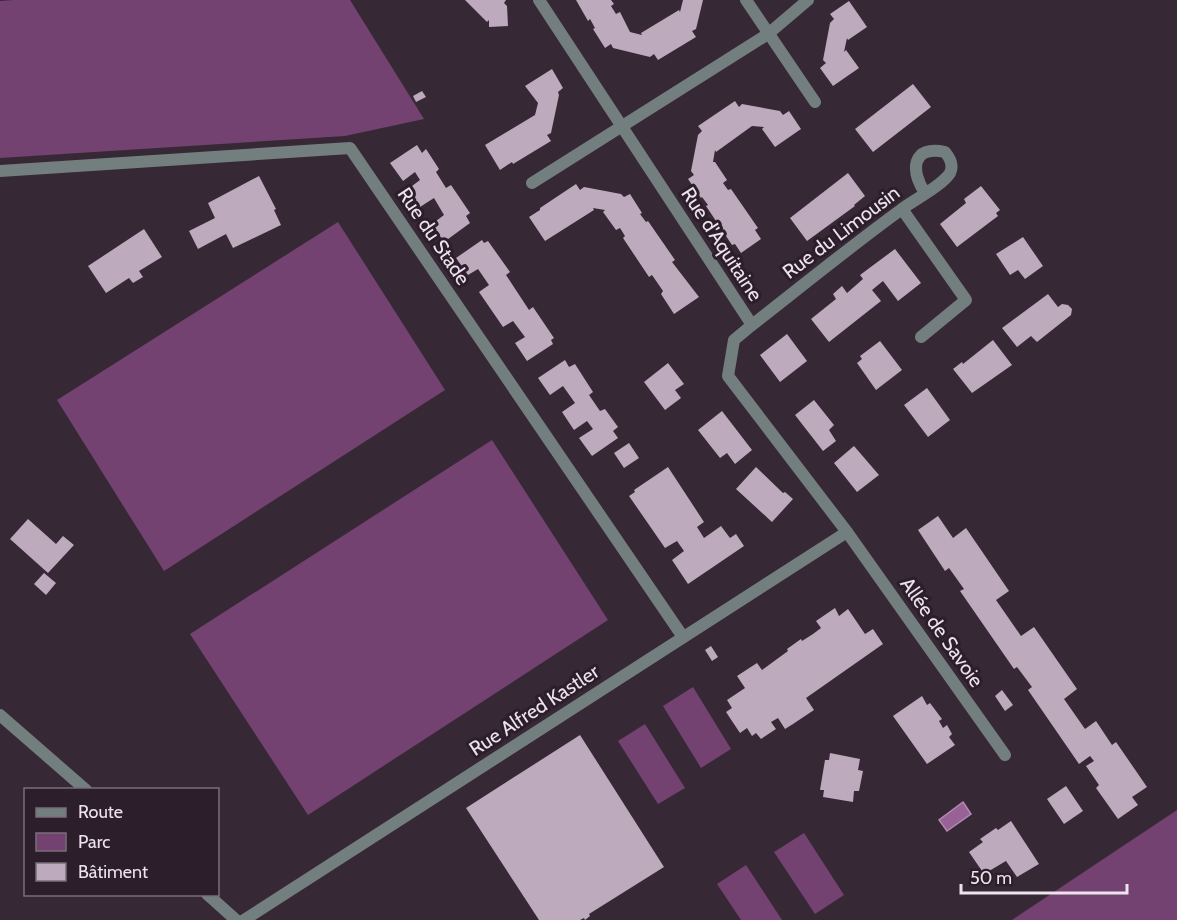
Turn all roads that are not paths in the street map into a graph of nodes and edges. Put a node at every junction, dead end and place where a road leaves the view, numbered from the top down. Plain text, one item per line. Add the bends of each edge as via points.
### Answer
1 (539, 0) edge
2 (746, 0) edge
3 (808, 0) edge
4 (768, 34) junction
5 (815, 102) dead end
6 (623, 127) junction
7 (0, 171) edge
8 (532, 183) dead end
9 (925, 193) dead end
10 (902, 209) junction
11 (752, 325) junction
12 (921, 337) dead end
13 (847, 532) junction
14 (683, 637) junction
15 (0, 715) edge
16 (1005, 755) dead end
17 (85, 788) edge
18 (209, 896) edge
19 (236, 920) edge
20 (244, 920) edge

1 - 6 street, Rue d'Aquitaine
2 - 4 street
3 - 4 street
4 - 5 street
4 - 6 street
6 - 8 street
6 - 11 street, Rue d'Aquitaine
7 - 14 street, Rue du Stade via 350,148
9 - 10 street, Rue du Limousin
10 - 11 street, Rue du Limousin
10 - 12 street via 966,300
11 - 13 street, Rue d'Aquitaine via 734,340 728,376
13 - 14 street, Rue Alfred Kastler
13 - 16 street, Allée de Savoie
14 - 20 street, Rue Alfred Kastler
15 - 17 street
18 - 19 street

